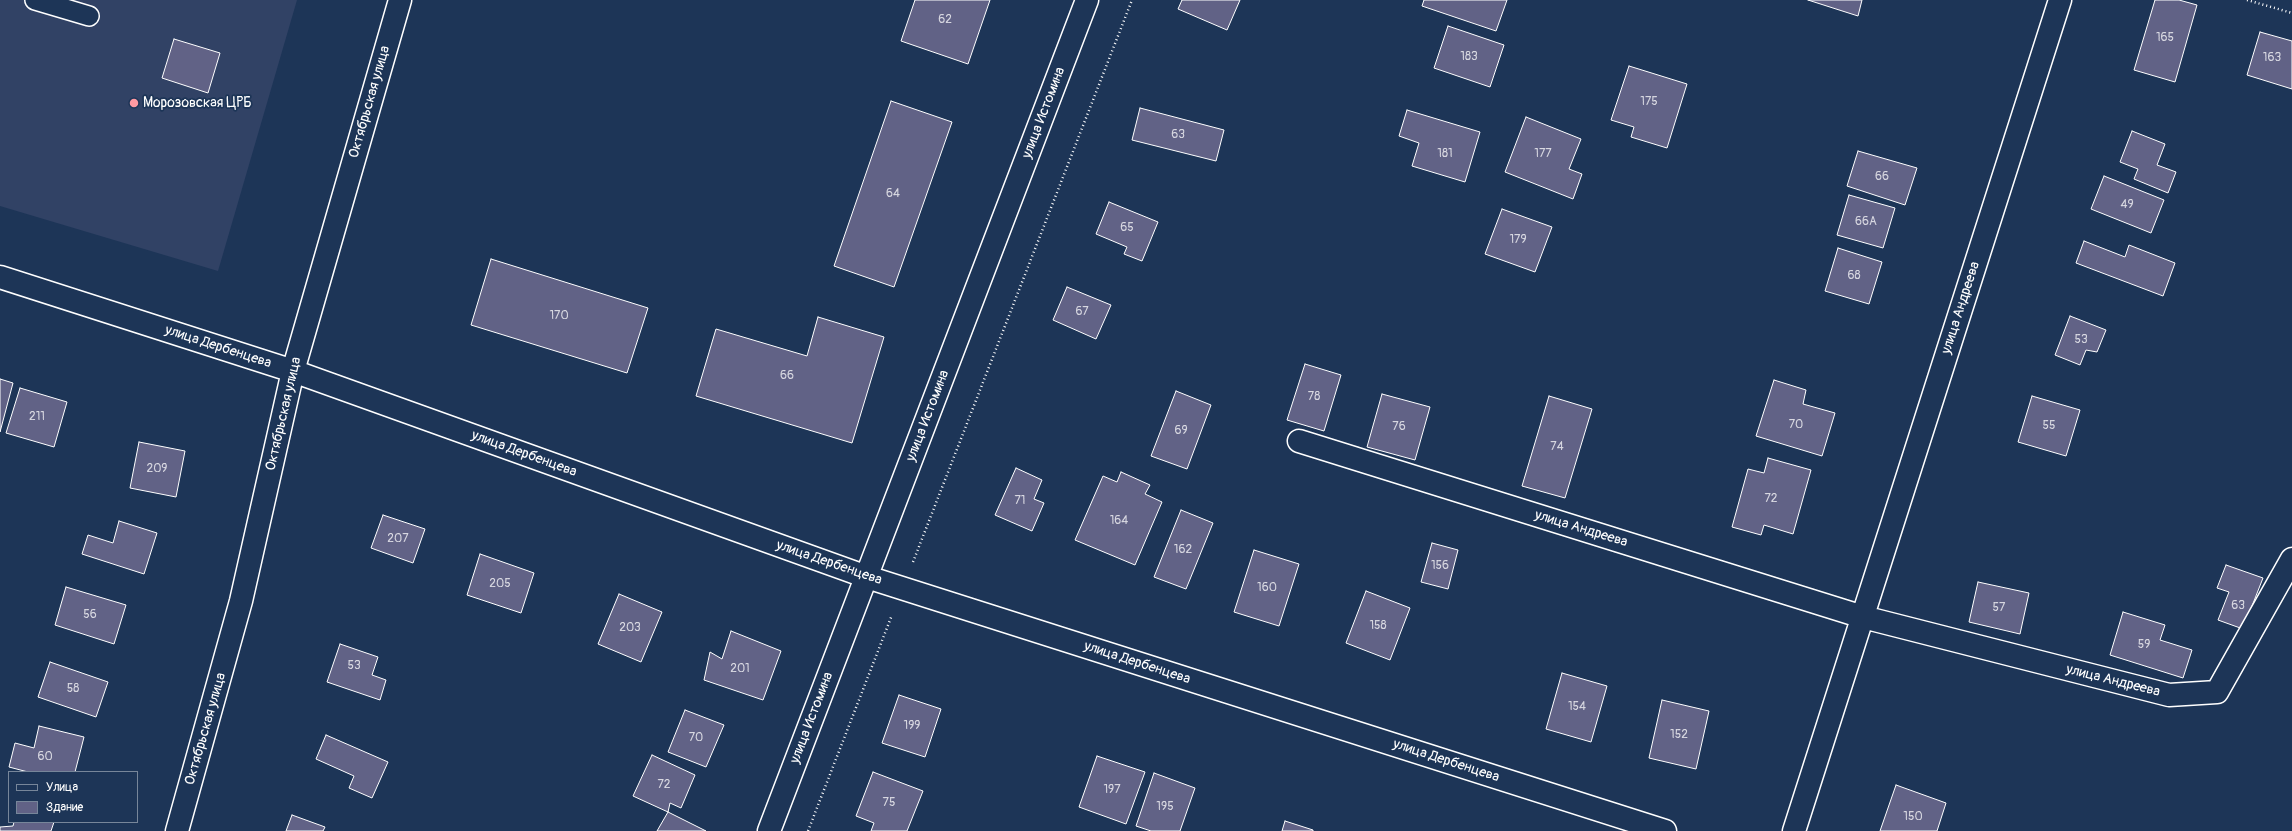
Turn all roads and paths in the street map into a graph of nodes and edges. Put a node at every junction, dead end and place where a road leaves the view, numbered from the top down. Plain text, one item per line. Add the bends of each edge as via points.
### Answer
1 (36, 0) edge
2 (400, 0) edge
3 (1087, 0) edge
4 (1132, 0) edge
5 (2060, 0) edge
6 (2246, 0) edge
7 (2292, 13) edge
8 (89, 16) dead end
9 (0, 277) edge
10 (293, 371) junction
11 (1299, 440) dead end
12 (2292, 559) edge
13 (867, 577) junction
14 (903, 588) junction
15 (1863, 617) junction
16 (177, 831) edge
17 (769, 831) edge
18 (808, 831) edge
19 (1665, 831) edge
20 (1794, 831) edge

1 - 8 lane
2 - 10 street, Октябрьская улица
3 - 13 street, улица Истомина
4 - 14 path
5 - 15 street, улица Андреева
6 - 7 path
9 - 10 street, улица Дербенцева
10 - 13 street, улица Дербенцева
10 - 16 street, Октябрьская улица via 241,601
11 - 15 street, улица Андреева
12 - 15 street, улица Андреева via 2218,692 2169,695
13 - 14 street, улица Дербенцева
13 - 17 street, улица Истомина
14 - 18 path
14 - 19 street, улица Дербенцева
15 - 20 street, улица Андреева

